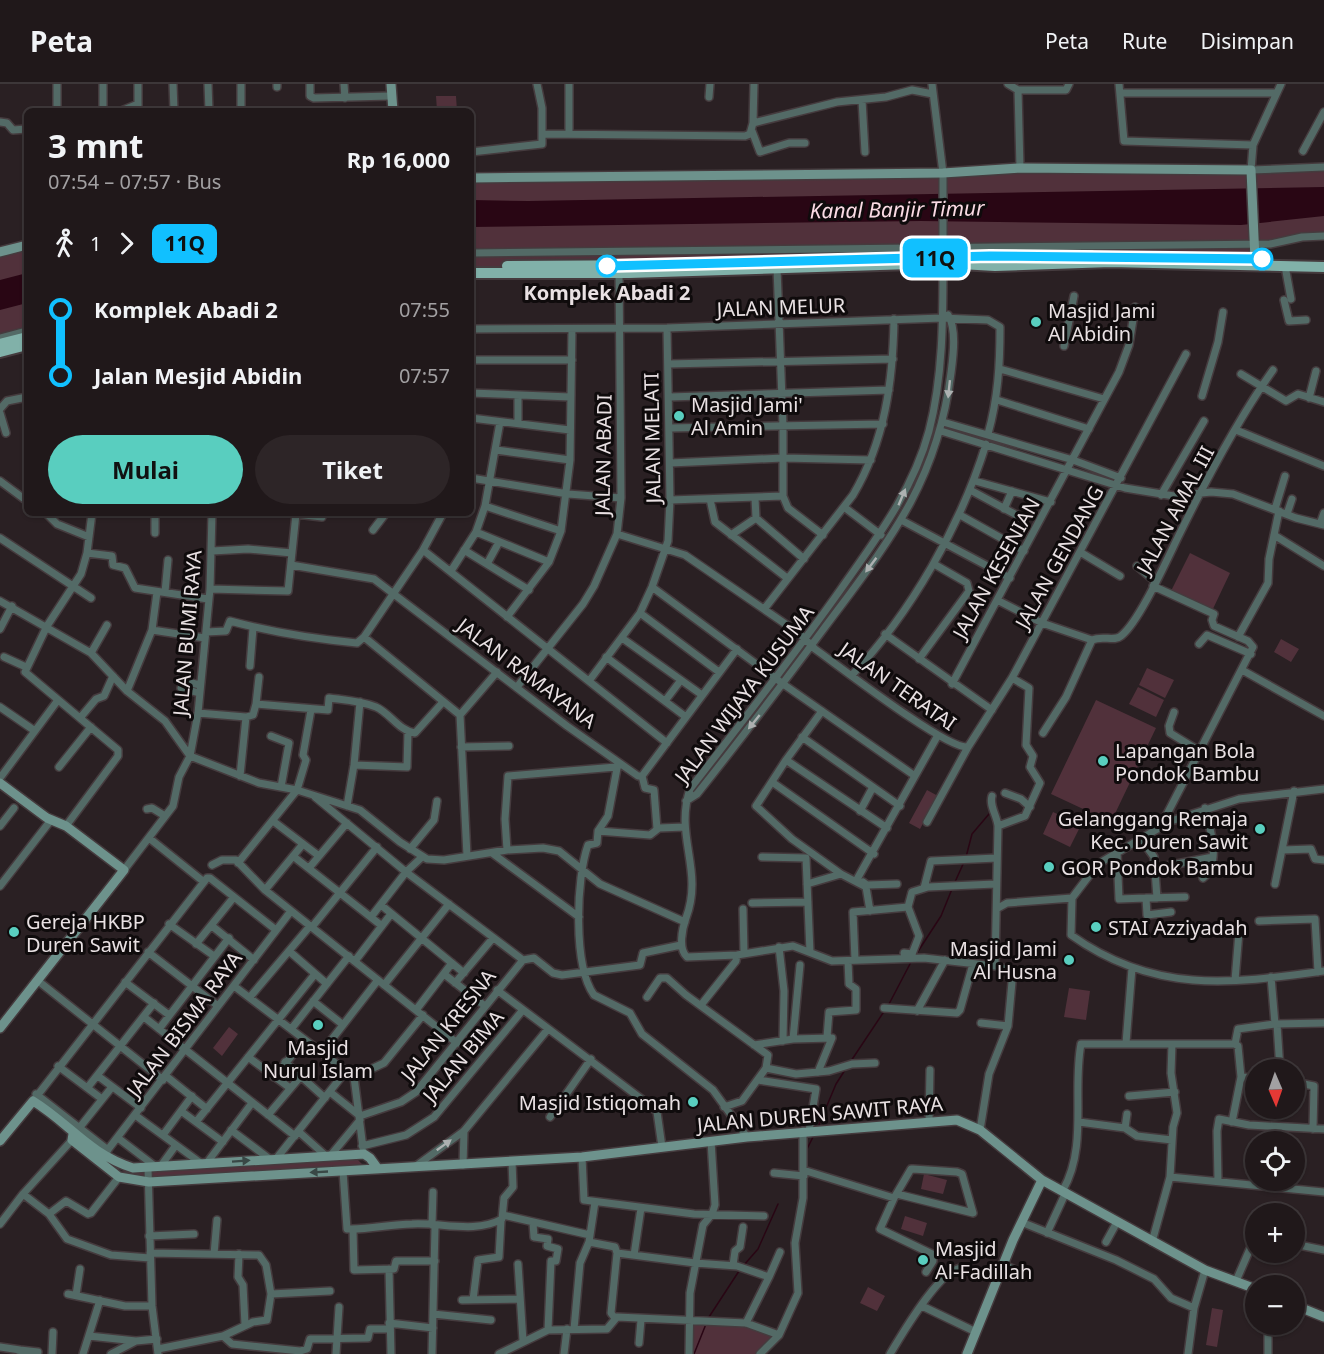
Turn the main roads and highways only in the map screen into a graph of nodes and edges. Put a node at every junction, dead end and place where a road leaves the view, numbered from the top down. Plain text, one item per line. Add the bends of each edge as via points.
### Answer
1 (1324, 261) edge
2 (474, 267) edge
3 (1324, 267) edge
4 (619, 269) junction
5 (474, 273) edge
6 (24, 338) edge
7 (0, 344) edge
8 (24, 346) edge
9 (0, 352) edge

1 - 4 main road via 990,256
2 - 4 main road
3 - 4 main road via 1120,262
4 - 5 main road
6 - 7 main road
8 - 9 main road

